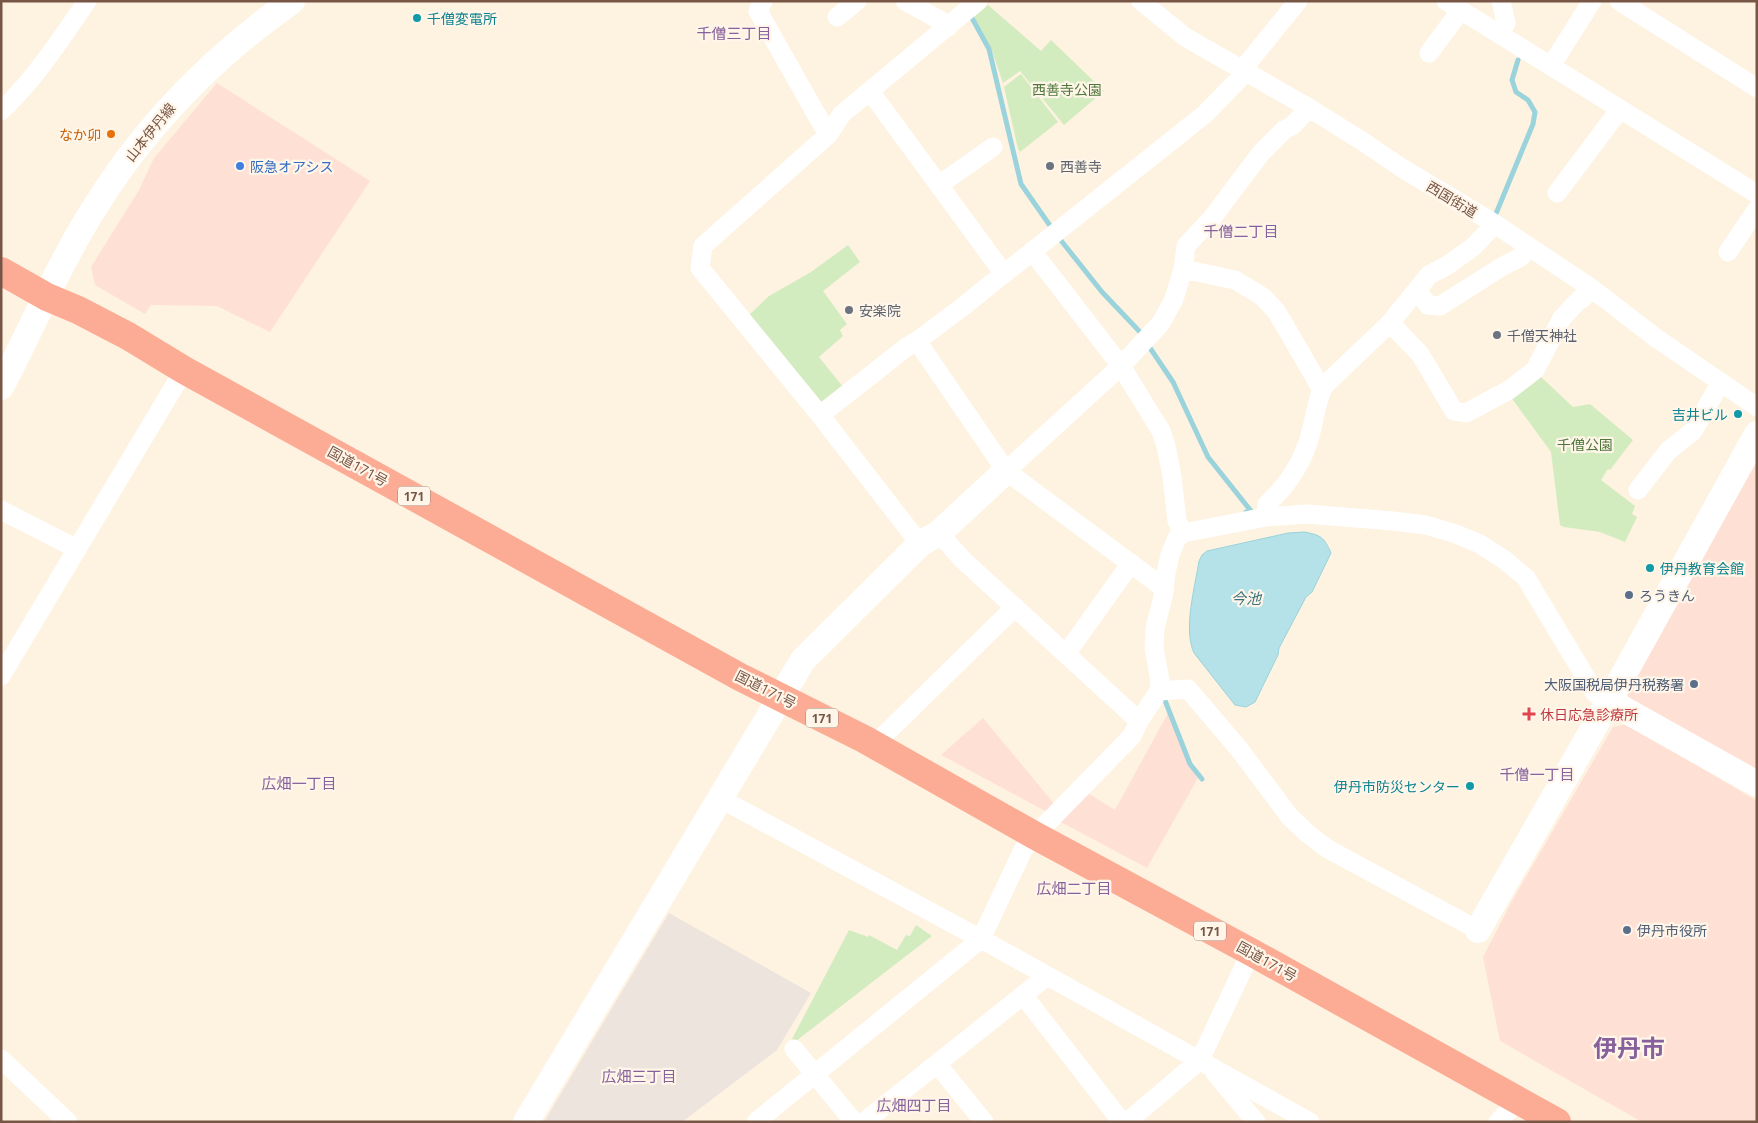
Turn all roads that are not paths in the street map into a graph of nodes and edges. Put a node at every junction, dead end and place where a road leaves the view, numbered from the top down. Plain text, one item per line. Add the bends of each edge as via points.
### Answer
1 (87, 1) edge
2 (763, 1) edge
3 (857, 1) edge
4 (905, 1) edge
5 (978, 1) edge
6 (1141, 1) edge
7 (1298, 1) edge
8 (1501, 1) edge
9 (1592, 1) edge
10 (1619, 1) edge
11 (280, 5) edge
12 (1453, 6) edge
13 (837, 17) dead end
14 (948, 27) junction
15 (1500, 34) junction
16 (1429, 53) dead end
17 (1551, 66) junction
18 (1244, 71) junction
19 (1757, 88) edge
20 (870, 91) junction
21 (1309, 108) junction
22 (1620, 109) junction
23 (1, 111) edge
24 (828, 135) junction
25 (993, 146) dead end
26 (939, 184) junction
27 (1557, 192) dead end
28 (1757, 194) edge
29 (1757, 209) edge
30 (1495, 224) junction
31 (1528, 246) junction
32 (1032, 251) junction
33 (1728, 252) dead end
34 (1183, 269) junction
35 (1, 271) edge
36 (1004, 274) junction
37 (1591, 288) junction
38 (1415, 292) junction
39 (47, 296) junction
40 (1390, 323) junction
41 (917, 341) junction
42 (1122, 366) junction
43 (184, 370) junction
44 (1720, 382) junction
45 (1, 387) edge
46 (1322, 390) junction
47 (1757, 407) edge
48 (820, 415) junction
49 (1757, 434) edge
50 (1006, 471) junction
51 (1638, 490) dead end
52 (1, 510) edge
53 (1266, 517) junction
54 (1183, 533) junction
55 (929, 539) junction
56 (77, 549) junction
57 (1130, 564) junction
58 (1164, 589) junction
59 (1015, 607) junction
60 (1066, 654) junction
61 (1, 676) edge
62 (1159, 690) junction
63 (780, 698) junction
64 (1609, 701) junction
65 (1139, 721) junction
66 (874, 745) junction
67 (1757, 784) edge
68 (721, 799) junction
69 (1034, 835) junction
70 (1478, 930) joint
71 (981, 939) junction
72 (1251, 952) junction
73 (1047, 976) junction
74 (1023, 994) junction
75 (794, 1049) dead end
76 (1, 1059) edge
77 (1204, 1062) junction
78 (937, 1064) junction
79 (814, 1075) junction
80 (1519, 1100) junction
81 (68, 1122) edge
82 (526, 1122) edge
83 (756, 1122) edge
84 (854, 1122) edge
85 (864, 1122) edge
86 (984, 1122) edge
87 (1122, 1122) edge
88 (1127, 1122) edge
89 (1256, 1122) edge
90 (1310, 1122) edge
91 (1498, 1122) edge
92 (1557, 1122) edge

1 - 23 street via 50,54
2 - 24 street via 758,11
3 - 13 street
4 - 14 street
5 - 14 street
6 - 18 street, 西国街道 via 1185,37
7 - 18 street
8 - 15 street via 1506,22
9 - 17 street
10 - 19 street
11 - 39 street, 山本伊丹線 via 171,105 131,153 90,215
12 - 15 street
12 - 16 street
14 - 20 street
15 - 17 street
17 - 22 street
18 - 21 street, 西国街道
18 - 32 street via 1205,114
20 - 24 street via 842,114
20 - 26 street
21 - 30 street, 西国街道
21 - 34 street via 1261,153 1212,218 1186,246
22 - 27 street
22 - 28 street
24 - 48 street via 703,246 700,268
25 - 26 street
26 - 36 street
29 - 33 street
30 - 31 street, 西国街道
30 - 38 street via 1473,246 1429,275
31 - 37 street, 西国街道
31 - 38 street via 1521,257 1440,306 1428,305
32 - 36 street
32 - 42 street
34 - 42 street via 1167,314
34 - 46 street via 1235,280 1263,297 1276,311
35 - 39 highway, 国道171号 / 171
36 - 41 street
37 - 40 street via 1562,318 1535,370 1509,390 1466,413 1454,411 1420,354
37 - 44 street, 西国街道
38 - 40 street
39 - 43 highway, 国道171号 / 171 via 128,336
39 - 45 street, 山本伊丹線
40 - 46 street
41 - 48 street
41 - 50 street
42 - 50 street
42 - 54 street via 1161,431 1172,476 1177,520
43 - 56 street
43 - 63 highway, 国道171号 / 171
44 - 47 street, 西国街道
44 - 51 street via 1693,431 1668,451
46 - 53 street via 1301,460 1285,486 1267,504
48 - 55 street
49 - 64 street
50 - 55 street
50 - 57 street
52 - 56 street
53 - 54 street
53 - 64 street via 1308,514 1366,517 1442,529 1480,544 1506,560 1526,578 1595,693
54 - 58 street via 1177,538 1170,555
55 - 59 street via 962,559
55 - 63 street via 803,660
56 - 61 street
57 - 58 street
57 - 60 street
58 - 62 street via 1154,648
59 - 60 street
59 - 66 street
60 - 65 street
62 - 65 street
62 - 70 street via 1188,689 1290,817 1328,850
63 - 66 highway, 国道171号 / 171
63 - 68 street
64 - 67 street
64 - 70 street
65 - 69 street via 1132,736
66 - 69 highway, 国道171号 / 171
68 - 71 street
68 - 82 street
69 - 71 street via 1023,850
69 - 72 highway, 国道171号 / 171
71 - 73 street
71 - 79 street
72 - 77 street
72 - 80 highway, 国道171号 / 171
73 - 74 street
73 - 77 street
74 - 78 street
74 - 87 street
75 - 79 street
76 - 81 street
77 - 88 street
77 - 89 street
77 - 90 street
78 - 85 street
78 - 86 street
79 - 83 street
79 - 84 street
80 - 91 street
80 - 92 highway, 国道171号 / 171

